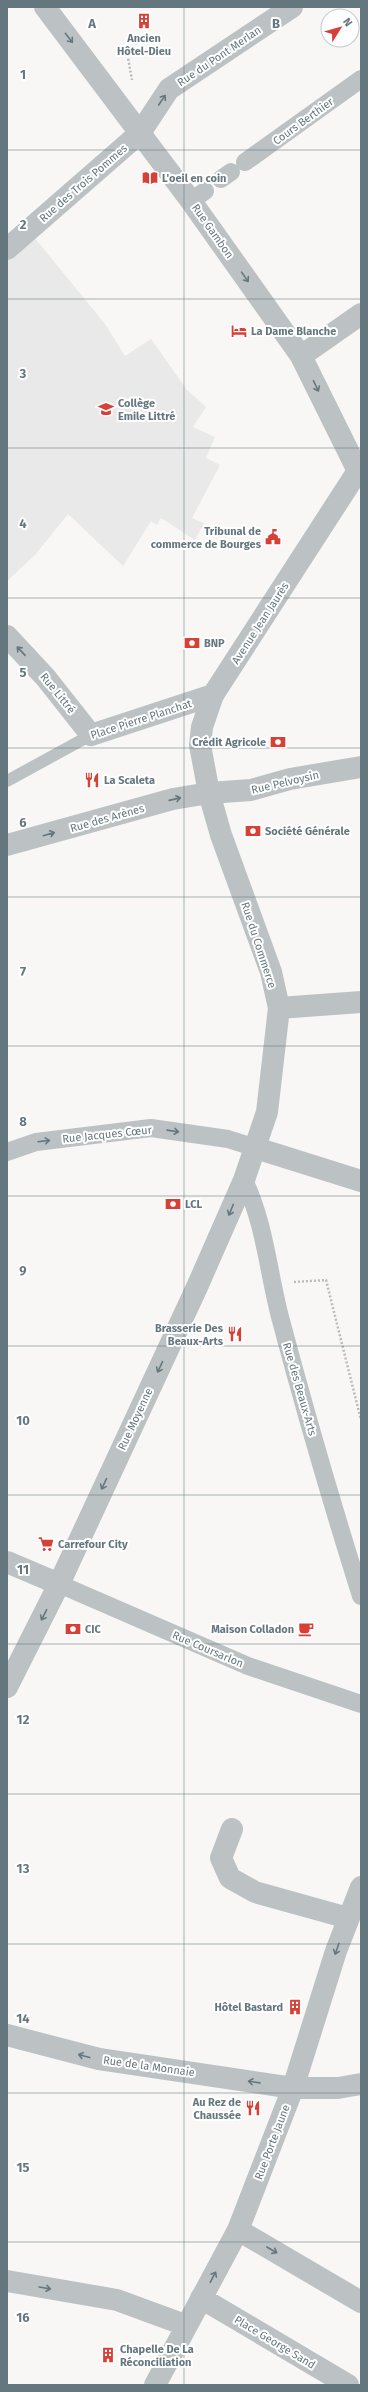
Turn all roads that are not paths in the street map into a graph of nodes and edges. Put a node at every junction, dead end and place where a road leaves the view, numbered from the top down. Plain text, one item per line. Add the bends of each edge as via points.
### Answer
1 (46, 7) edge
2 (292, 7) edge
3 (361, 78) edge
4 (140, 133) junction
5 (232, 171) dead end
6 (7, 249) edge
7 (361, 314) edge
8 (301, 356) junction
9 (360, 471) edge
10 (7, 636) edge
11 (213, 695) junction
12 (91, 735) junction
13 (361, 767) edge
14 (7, 782) edge
15 (209, 793) junction
16 (9, 840) edge
17 (361, 1002) edge
18 (278, 1008) junction
19 (256, 1148) junction
20 (7, 1152) edge
21 (244, 1180) junction
22 (361, 1181) edge
23 (7, 1562) edge
24 (59, 1584) junction
25 (361, 1596) edge
26 (7, 1687) edge
27 (361, 1704) edge
28 (232, 1829) dead end
29 (361, 1887) edge
30 (348, 1918) junction
31 (7, 2035) edge
32 (361, 2084) edge
33 (293, 2088) junction
34 (238, 2230) junction
35 (7, 2281) edge
36 (201, 2298) junction
37 (361, 2302) edge
38 (185, 2325) junction
39 (154, 2385) edge
40 (348, 2385) edge

1 -> 4 street, Rue Gambon
4 -> 2 street, Rue du Pont Merlan via 169,89
3 - 5 street, Cours Berthier
4 - 6 street, Rue des Trois Pommes
4 -> 8 street, Rue Gambon via 198,196
7 - 8 street
8 -> 9 street, Rue Gambon
9 - 11 street, Avenue Jean Jaurès
12 -> 10 street, Rue Littré via 46,678
11 - 12 street, Place Pierre Planchat
11 - 15 street, Avenue Jean Jaurès via 202,728 200,745
12 - 14 lane, Place Pierre Planchat
13 - 15 street, Rue Pelvoysin via 290,779 251,790
16 -> 15 street, Rue des Arènes via 173,799
15 - 18 street, Rue du Commerce via 221,835 270,972
17 - 18 street
18 - 19 street, Rue du Commerce via 267,1112
20 -> 19 street, Rue Jacques Cœur via 36,1142 150,1128 228,1139
19 - 21 street, Rue Moyenne
19 - 22 street
21 -> 24 street, Rue Moyenne
21 - 25 street, Rue des Beaux-Arts via 254,1200 280,1315 333,1508
23 - 24 street
24 -> 26 street, Rue Moyenne
24 - 27 street, Rue Coursarlon via 248,1666
28 - 30 street via 221,1858 230,1878 254,1892
29 - 30 street, Rue Porte Jaune
30 -> 33 street, Rue Porte Jaune
33 -> 31 street, Rue de la Monnaie via 99,2059
32 - 33 street, Rue de la Monnaie via 338,2088
33 - 34 street, Rue Porte Jaune
36 -> 34 street, Rue Porte Jaune
34 -> 37 street
35 -> 38 street via 117,2300
36 - 38 street, Rue Porte Jaune
36 - 40 street, Place George Sand
38 - 39 street, Rue Porte Jaune

